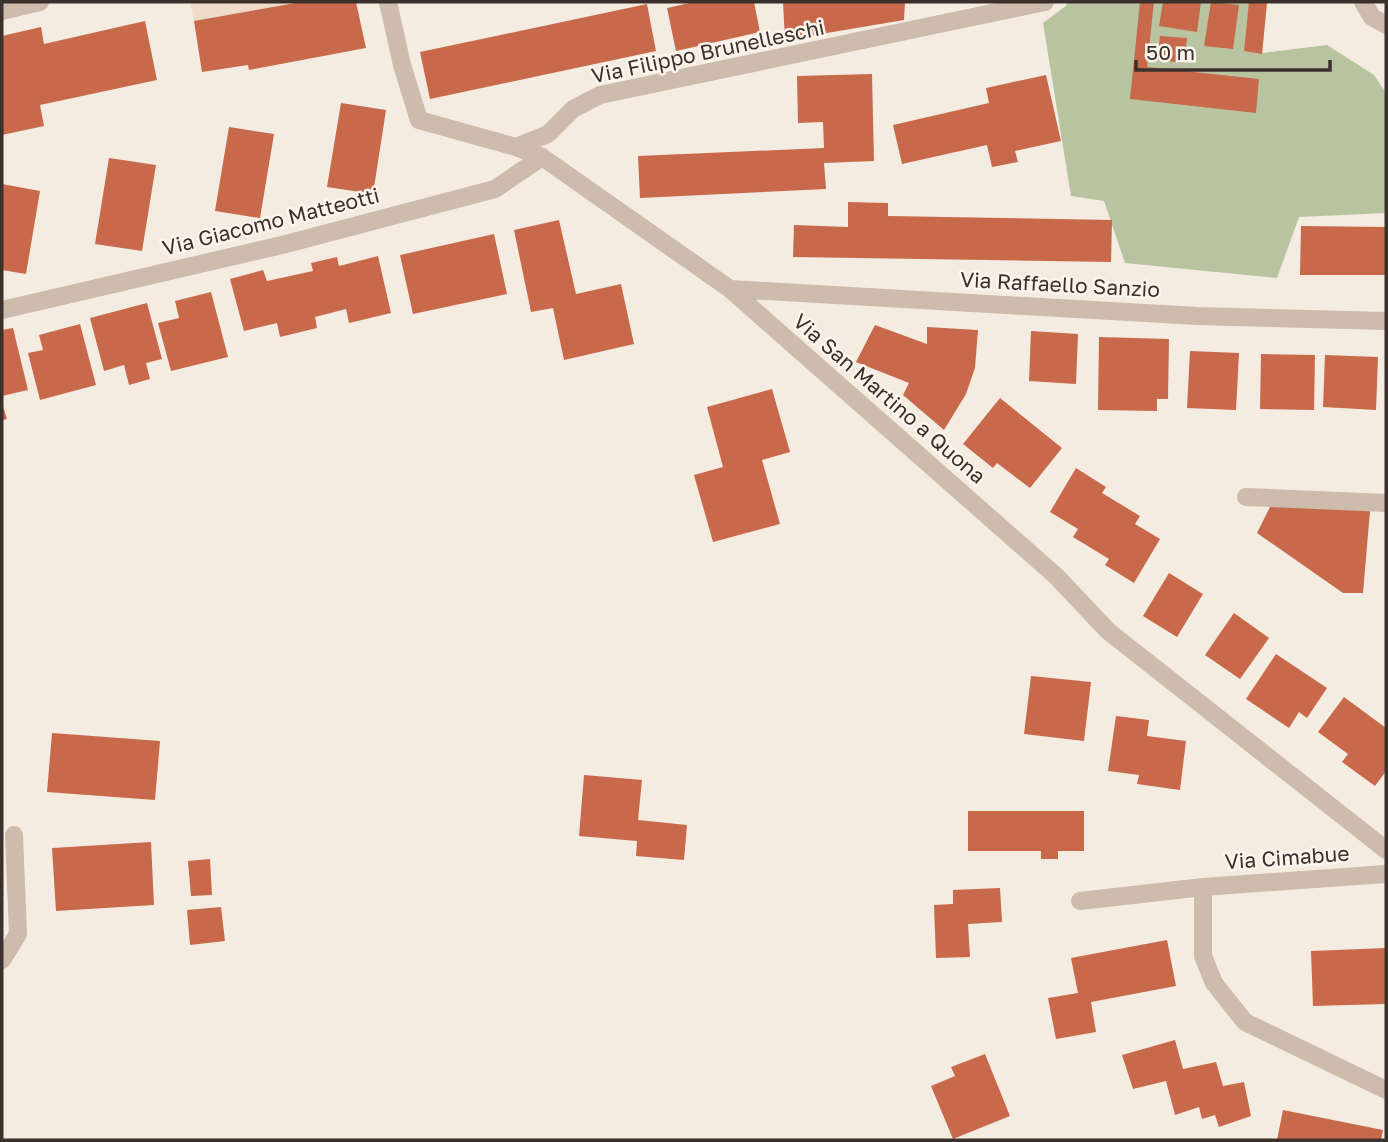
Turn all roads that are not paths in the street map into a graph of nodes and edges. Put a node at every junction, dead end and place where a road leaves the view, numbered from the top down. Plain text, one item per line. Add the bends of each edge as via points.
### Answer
1 (40, 2) edge
2 (388, 2) edge
3 (1045, 2) edge
4 (1363, 2) edge
5 (2, 11) edge
6 (1386, 25) edge
7 (516, 147) junction
8 (542, 157) junction
9 (730, 289) junction
10 (2, 310) edge
11 (1386, 321) edge
12 (1246, 497) dead end
13 (1386, 503) edge
14 (14, 835) dead end
15 (1386, 850) edge
16 (1386, 874) edge
17 (1203, 887) junction
18 (1080, 901) dead end
19 (2, 960) edge
20 (1386, 1090) edge

1 - 5 street
2 - 7 street, Via San Martino a Quona via 419,120
3 - 7 street, Via Filippo Brunelleschi via 600,95 573,109 548,134
4 - 6 street via 1372,17
7 - 8 street, Via San Martino a Quona
8 - 9 street, Via San Martino a Quona
8 - 10 street, Via Giacomo Matteotti via 495,189 282,245
9 - 11 street, Via Raffaello Sanzio via 1197,317
9 - 15 street, Via San Martino a Quona via 1056,576 1108,631
12 - 13 street
14 - 19 street via 18,934
16 - 17 street, Via Cimabue
17 - 18 street
17 - 20 street, Via Cimabue via 1203,956 1214,983 1245,1022

